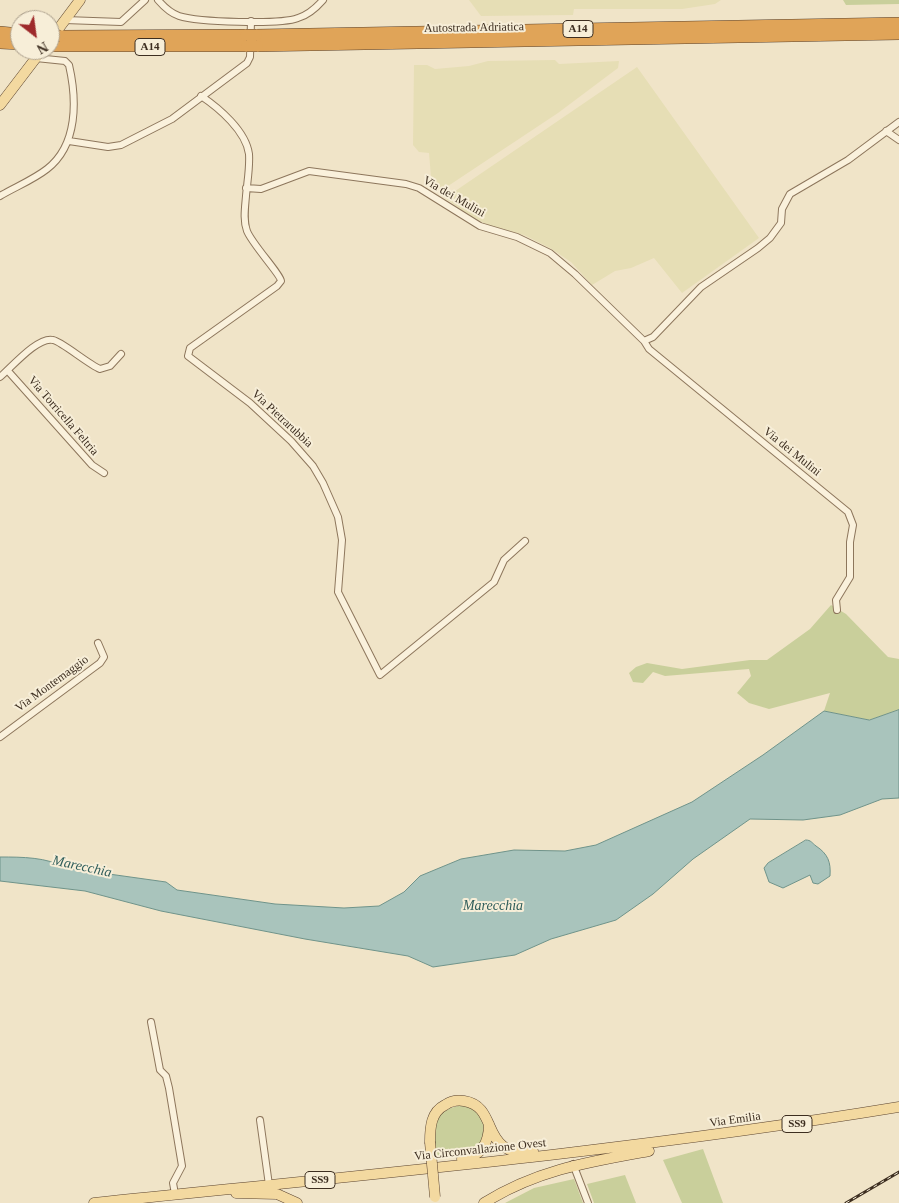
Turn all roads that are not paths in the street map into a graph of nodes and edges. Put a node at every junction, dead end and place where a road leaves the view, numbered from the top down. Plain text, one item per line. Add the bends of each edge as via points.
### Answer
1 (80, 0) edge
2 (145, 0) edge
3 (158, 0) edge
4 (322, 0) edge
5 (65, 20) junction
6 (251, 21) junction
7 (899, 23) edge
8 (60, 28) edge
9 (899, 34) edge
10 (252, 41) junction
11 (60, 44) edge
12 (60, 56) edge
13 (36, 60) edge
14 (201, 96) junction
15 (0, 105) edge
16 (899, 122) edge
17 (886, 131) junction
18 (899, 140) edge
19 (69, 141) junction
20 (246, 188) junction
21 (0, 196) edge
22 (644, 341) junction
23 (121, 354) dead end
24 (8, 370) junction
25 (0, 377) edge
26 (104, 473) dead end
27 (525, 542) dead end
28 (837, 610) dead end
29 (98, 643) dead end
30 (0, 736) edge
31 (151, 1022) dead end
32 (899, 1107) edge
33 (260, 1120) dead end
34 (488, 1121) junction
35 (694, 1138) junction
36 (614, 1149) junction
37 (573, 1164) junction
38 (370, 1175) junction
39 (269, 1184) junction
40 (223, 1189) junction
41 (174, 1194) junction
42 (436, 1200) edge
43 (94, 1203) edge
44 (297, 1203) edge
45 (484, 1203) edge
46 (588, 1203) edge

1 - 5 main road
2 - 5 street via 121,22
3 - 6 street via 167,10 181,17
4 - 6 street via 298,18
5 - 8 main road
6 - 14 street via 247,63
7 - 10 highway, Autostrada Adriatica / A14
9 - 10 highway, Autostrada Adriatica / A14
10 - 11 highway, Autostrada Adriatica / A14
12 - 19 street via 69,65 73,112
13 - 15 main road
14 - 19 street via 172,119 121,145 108,147
14 - 20 street, Via Pietrarubbia via 223,114 247,146
16 - 17 street
17 - 18 street
17 - 22 street via 832,170 790,194 782,209 781,223 770,238 700,287 653,337
19 - 21 street via 45,171
20 - 22 street, Via dei Mulini via 261,189 299,174 315,172 419,188 480,226 517,237 550,253
20 - 27 street, Via Pietrarubbia via 246,228 265,260 280,274 281,281 190,348 188,356 250,403 313,466 338,517 342,540 338,592 380,675 494,582 504,560
22 - 28 street, Via dei Mulini via 649,349 848,512 853,525 850,577 836,600
23 - 24 street via 110,366 100,369 54,340 44,340
24 - 25 street
24 - 26 street, Via Torricella Feltria via 92,465
29 - 30 street, Via Montemaggio via 104,657 100,663
31 - 41 street via 160,1070 166,1076 182,1166 173,1183
32 - 35 main road, Via Emilia / SS9
33 - 39 street
34 - 36 main road via 501,1145 510,1150
34 - 38 main road via 486,1144 473,1157 388,1167
34 - 42 main road, bridge via 475,1104 456,1101 438,1110 433,1118 430,1142
35 - 36 main road, Via Circonvallazione Ovest / SS9
35 - 37 main road via 660,1149
36 - 38 main road, Via Circonvallazione Ovest / SS9
37 - 45 main road via 521,1183
37 - 46 street
38 - 39 main road, Via Circonvallazione Ovest / SS9
39 - 40 main road, Via Circonvallazione Ovest / SS9
40 - 41 main road, Via Circonvallazione Ovest / SS9
40 - 44 main road via 236,1194 277,1194
41 - 43 main road, Via Circonvallazione Ovest / SS9

